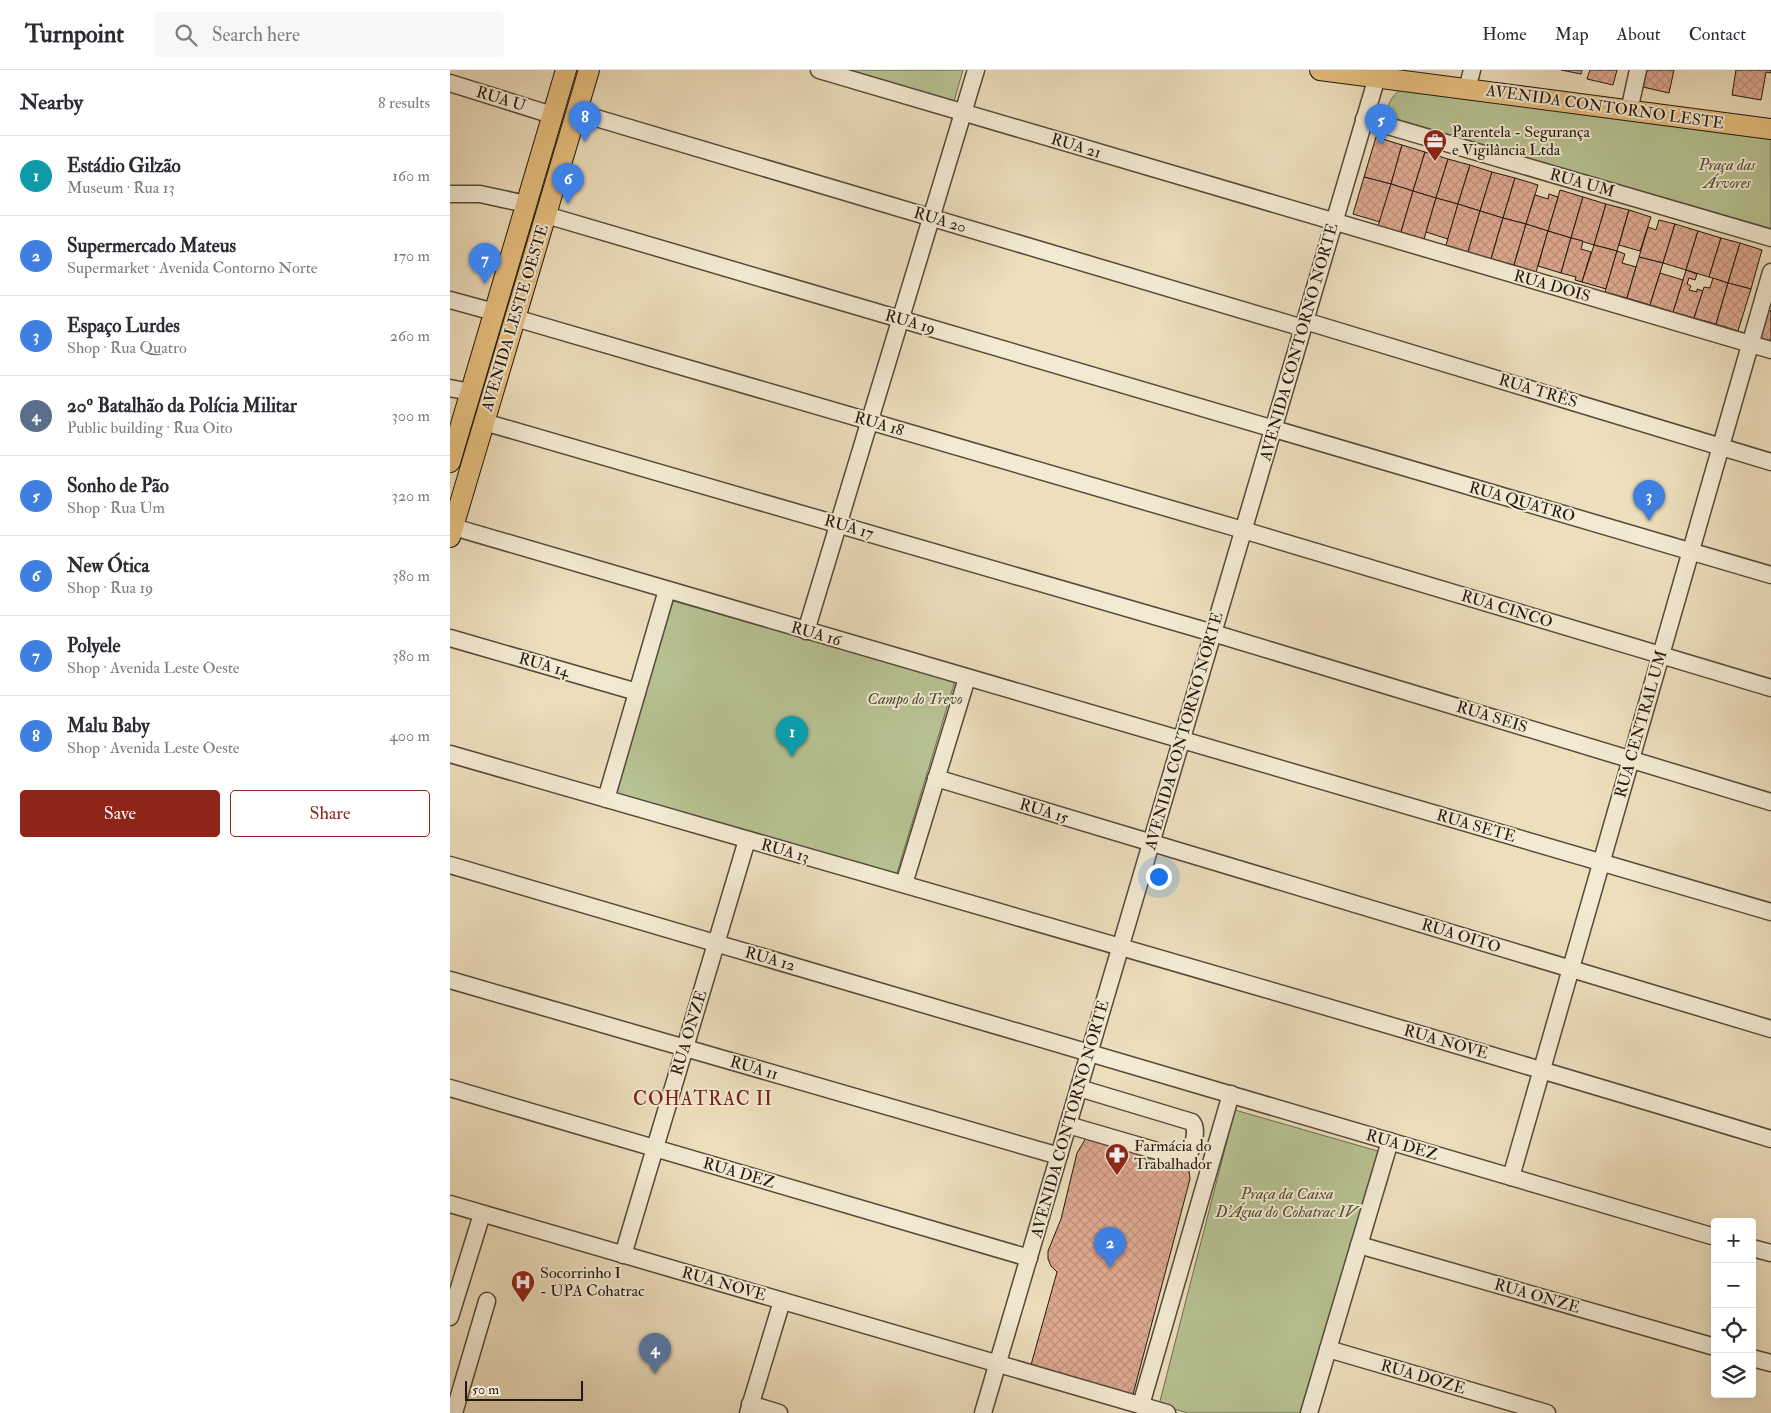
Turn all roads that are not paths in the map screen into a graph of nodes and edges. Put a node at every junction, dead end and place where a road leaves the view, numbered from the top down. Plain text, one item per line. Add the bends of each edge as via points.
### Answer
1 (566, 70) edge
2 (588, 70) edge
3 (818, 70) edge
4 (976, 70) edge
5 (1320, 70) edge
6 (1638, 70) edge
7 (1377, 77) junction
8 (1469, 80) edge
9 (450, 84) edge
10 (1629, 111) junction
11 (576, 112) junction
12 (963, 112) junction
13 (552, 116) junction
14 (1364, 120) junction
15 (1771, 130) edge
16 (450, 194) edge
17 (526, 204) junction
18 (546, 215) junction
19 (931, 217) junction
20 (1334, 223) junction
21 (1771, 238) edge
22 (1771, 272) edge
23 (450, 300) edge
24 (494, 312) junction
25 (515, 318) junction
26 (900, 319) junction
27 (1304, 324) junction
28 (1750, 344) junction
29 (1771, 350) edge
30 (450, 388) edge
31 (470, 392) junction
32 (484, 422) junction
33 (869, 422) junction
34 (1273, 429) junction
35 (1721, 446) junction
36 (450, 462) edge
37 (1771, 462) edge
38 (838, 524) junction
39 (451, 530) edge
40 (1243, 530) junction
41 (1691, 551) junction
42 (1771, 575) edge
43 (667, 590) junction
44 (806, 631) junction
45 (1213, 632) junction
46 (450, 638) edge
47 (1661, 655) junction
48 (967, 678) junction
49 (1771, 688) edge
50 (637, 692) junction
51 (1181, 741) junction
52 (450, 754) edge
53 (1631, 759) junction
54 (936, 778) junction
55 (606, 799) junction
56 (1771, 802) edge
57 (747, 840) junction
58 (1151, 843) junction
59 (1601, 862) junction
60 (450, 865) edge
61 (904, 884) junction
62 (1771, 912) edge
63 (716, 943) junction
64 (1120, 947) junction
65 (1570, 969) junction
66 (450, 980) edge
67 (1771, 1029) edge
68 (685, 1048) junction
69 (1089, 1053) junction
70 (1542, 1070) junction
71 (450, 1088) edge
72 (1079, 1088) junction
73 (1231, 1094) junction
74 (1068, 1126) junction
75 (1771, 1139) edge
76 (1390, 1141) junction
77 (655, 1148) junction
78 (1059, 1156) junction
79 (1511, 1177) junction
80 (450, 1204) edge
81 (482, 1214) junction
82 (1711, 1236) edge
83 (1359, 1245) junction
84 (1756, 1249) edge
85 (623, 1254) junction
86 (1771, 1254) edge
87 (1029, 1258) junction
88 (487, 1301) dead end
89 (782, 1301) junction
90 (450, 1317) edge
91 (1711, 1346) edge
92 (1328, 1349) junction
93 (1756, 1359) edge
94 (998, 1363) junction
95 (1771, 1364) edge
96 (1141, 1405) junction
97 (749, 1409) edge
98 (454, 1413) edge
99 (779, 1413) edge
100 (983, 1413) edge
101 (1167, 1413) edge
102 (1309, 1413) edge
103 (1547, 1413) edge

1 - 13 main road, AVENIDA LESTE OESTE
2 - 11 main road, AVENIDA LESTE OESTE
3 - 12 street, RUA 21
4 - 12 street
5 - 7 main road, AVENIDA CONTORNO LESTE
6 - 10 street
7 - 8 main road, AVENIDA CONTORNO LESTE
7 - 14 street, AVENIDA CONTORNO NORTE
8 - 10 main road, AVENIDA CONTORNO LESTE
9 - 13 street, RUA U
10 - 15 main road, AVENIDA CONTORNO LESTE
11 - 18 main road, AVENIDA LESTE OESTE
11 - 19 street, RUA 20
12 - 19 street
12 - 20 street, RUA 21
13 - 17 main road, AVENIDA LESTE OESTE
14 - 20 street, AVENIDA CONTORNO NORTE
14 - 21 street, RUA UM
16 - 17 street via 480,194
17 - 24 main road, AVENIDA LESTE OESTE
18 - 25 main road, AVENIDA LESTE OESTE
18 - 26 street, RUA 19
19 - 26 street
19 - 27 street, RUA 20
20 - 27 street, AVENIDA CONTORNO NORTE
20 - 28 street, RUA DOIS
22 - 28 street, RUA CENTRAL UM
23 - 24 street
24 - 31 main road, AVENIDA LESTE OESTE
25 - 32 main road, AVENIDA LESTE OESTE
25 - 33 street, RUA 18
26 - 33 street
26 - 34 street, RUA 19
27 - 34 street, AVENIDA CONTORNO NORTE
27 - 35 street, RUA TRÊS
28 - 29 street, RUA DOIS
28 - 35 street, RUA CENTRAL UM
30 - 31 street
31 - 36 main road, AVENIDA LESTE OESTE
32 - 38 street, RUA 17
32 - 39 main road, AVENIDA LESTE OESTE
33 - 38 street
33 - 40 street, RUA 18
34 - 40 street, AVENIDA CONTORNO NORTE
34 - 41 street, RUA QUATRO
35 - 37 street, RUA TRÊS
35 - 41 street, RUA CENTRAL UM
38 - 44 street
38 - 45 street, RUA 17
39 - 43 street, RUA 16
40 - 45 street, AVENIDA CONTORNO NORTE
40 - 47 street, RUA CINCO
41 - 42 street, RUA QUATRO
41 - 47 street, RUA CENTRAL UM
43 - 44 street, RUA 16
43 - 50 street
44 - 48 street, RUA 16
45 - 51 street, AVENIDA CONTORNO NORTE
45 - 53 street, RUA SEIS
46 - 50 street, RUA 14
47 - 49 street, RUA CINCO
47 - 53 street, RUA CENTRAL UM
48 - 51 street, RUA 16
48 - 54 street
50 - 55 street
51 - 58 street, AVENIDA CONTORNO NORTE
51 - 59 street, RUA SETE
52 - 55 street, RUA 13
53 - 56 street, RUA SEIS
53 - 59 street, RUA CENTRAL UM
54 - 58 street, RUA 15
54 - 61 street
55 - 57 street, RUA 13
57 - 61 street, RUA 13
57 - 63 street, RUA ONZE
58 - 64 street, AVENIDA CONTORNO NORTE
58 - 65 street, RUA OITO
59 - 62 street, RUA SETE
59 - 65 street, RUA CENTRAL UM
60 - 63 street, RUA 12
61 - 64 street, RUA 13
63 - 68 street, RUA ONZE
63 - 69 street, RUA 12
64 - 69 street, AVENIDA CONTORNO NORTE
64 - 70 street, RUA NOVE
65 - 67 street, RUA OITO
65 - 70 street, RUA CENTRAL UM
66 - 68 street, RUA 11
68 - 77 street, RUA ONZE
68 - 78 street, RUA 11
69 - 72 street, AVENIDA CONTORNO NORTE
69 - 73 street, RUA DEZ
70 - 75 street, RUA NOVE
70 - 79 street, RUA CENTRAL UM
71 - 77 street, RUA DEZ
72 - 74 street, AVENIDA CONTORNO NORTE
72 - 74 street via 1192,1122 1195,1130 1189,1154 1186,1158 1178,1157
73 - 76 street, RUA DEZ
73 - 96 street
74 - 78 street, AVENIDA CONTORNO NORTE
76 - 79 street, RUA DEZ
76 - 83 street
77 - 85 street, RUA ONZE
77 - 87 street, RUA DEZ
78 - 87 street, AVENIDA CONTORNO NORTE
79 - 82 street, RUA DEZ
80 - 81 street, RUA NOVE
81 - 85 street, RUA NOVE
81 - 90 street
83 - 91 street, RUA ONZE
83 - 92 street
84 - 86 street
85 - 89 street, RUA NOVE
87 - 94 street, AVENIDA CONTORNO NORTE
88 - 98 street
89 - 94 street, RUA NOVE
89 - 97 street
92 - 102 street
92 - 103 street, RUA DOZE
93 - 95 street
94 - 96 street, RUA NOVE
94 - 100 street, AVENIDA CONTORNO NORTE
96 - 101 street, RUA NOVE
97 - 99 street

